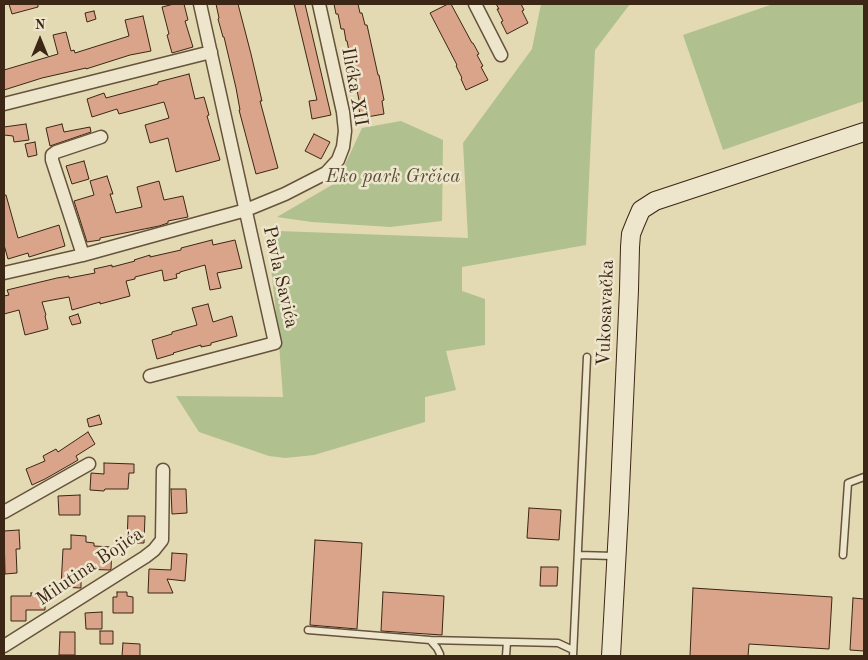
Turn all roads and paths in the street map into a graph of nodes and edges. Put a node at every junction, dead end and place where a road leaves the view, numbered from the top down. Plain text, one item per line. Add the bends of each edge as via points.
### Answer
1 (200, 4) edge
2 (319, 4) edge
3 (475, 4) edge
4 (211, 52) junction
5 (501, 55) dead end
6 (4, 104) edge
7 (864, 132) edge
8 (101, 137) dead end
9 (246, 210) junction
10 (83, 255) junction
11 (4, 273) edge
12 (587, 357) dead end
13 (150, 376) dead end
14 (89, 464) dead end
15 (163, 470) dead end
16 (864, 477) edge
17 (4, 512) edge
18 (578, 555) junction
19 (843, 555) dead end
20 (616, 556) junction
21 (308, 630) dead end
22 (430, 640) junction
23 (507, 642) junction
24 (4, 646) edge
25 (573, 653) edge
26 (440, 656) edge
27 (506, 656) edge
28 (611, 656) edge

1 - 4 street, Pavla Savića
2 - 9 street, Ilićka XII via 344,112 344,147 326,173
3 - 5 street
4 - 6 street
4 - 9 street, Pavla Savića
7 - 20 street, Vukosavačka via 655,201 642,210 631,234 630,247
8 - 10 street via 52,155
9 - 10 street, Pavla Savića
9 - 13 street, Pavla Savića via 275,343
10 - 11 street, Pavla Savića
12 - 18 lane
14 - 17 street
15 - 24 street, Milutina Bojića via 162,540 154,550
16 - 19 lane via 848,483
18 - 20 lane
18 - 25 lane
20 - 28 street, Vukosavačka
21 - 22 lane
22 - 23 lane
22 - 26 lane
23 - 25 lane via 558,643
23 - 27 lane

